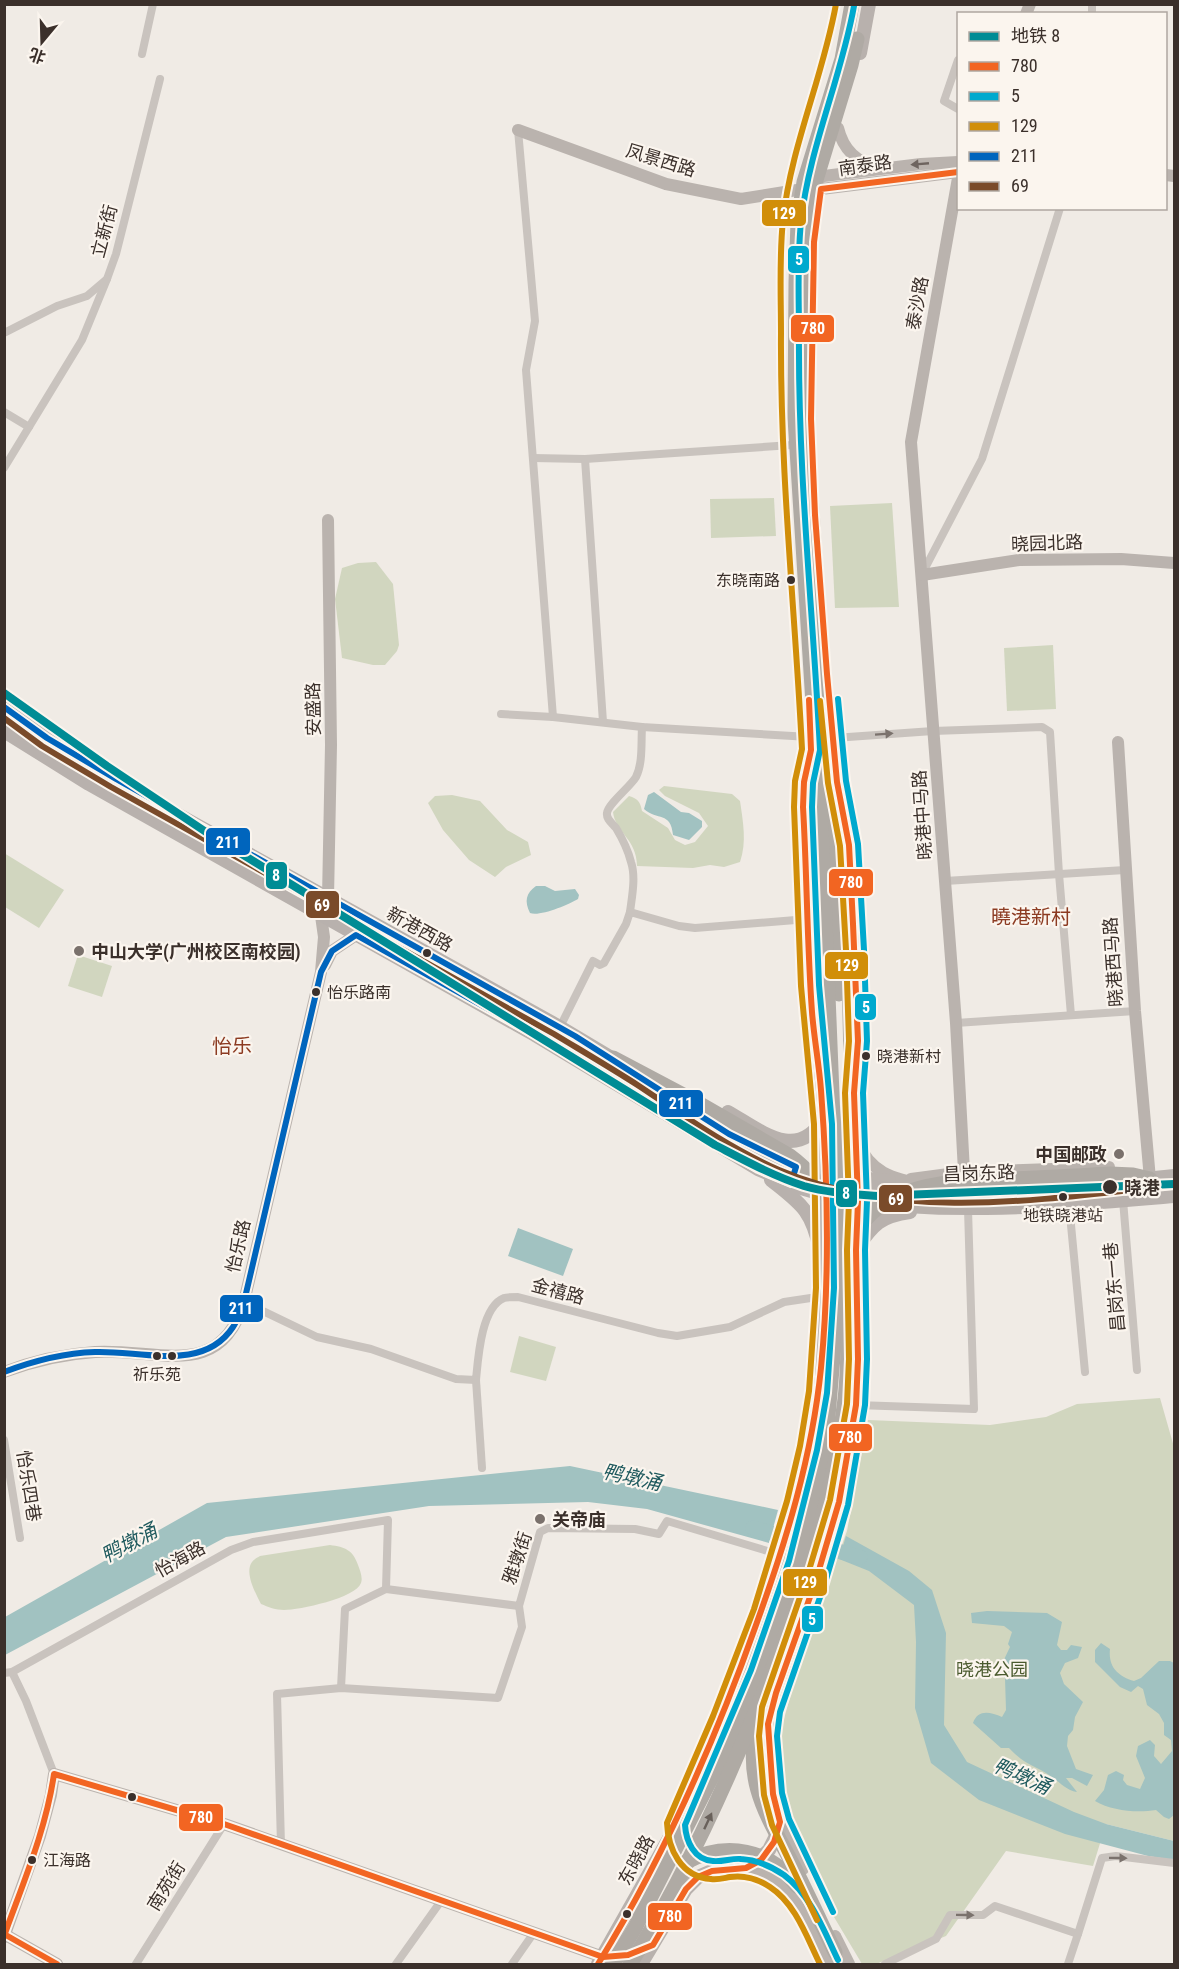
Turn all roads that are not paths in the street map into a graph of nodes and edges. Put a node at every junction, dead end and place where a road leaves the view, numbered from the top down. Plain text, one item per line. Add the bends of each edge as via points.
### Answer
1 (153, 4) edge
2 (845, 4) edge
3 (852, 4) edge
4 (862, 4) edge
5 (869, 4) edge
6 (141, 54) dead end
7 (957, 63) edge
8 (160, 79) dead end
9 (957, 109) edge
10 (838, 128) junction
11 (518, 130) joint
12 (957, 162) edge
13 (882, 168) junction
14 (957, 172) edge
15 (823, 183) junction
16 (957, 184) edge
17 (797, 190) junction
18 (1059, 210) edge
19 (107, 279) junction
20 (4, 333) edge
21 (4, 412) edge
22 (29, 427) junction
23 (912, 435) joint
24 (792, 445) junction
25 (533, 458) junction
26 (585, 459) junction
27 (4, 468) edge
28 (328, 520) dead end
29 (1174, 563) edge
30 (922, 575) junction
31 (4, 707) edge
32 (501, 714) dead end
33 (553, 717) junction
34 (603, 722) junction
35 (642, 727) junction
36 (4, 730) edge
37 (933, 731) junction
38 (834, 738) junction
39 (1118, 742) dead end
40 (811, 744) junction
41 (837, 782) junction
42 (1125, 870) junction
43 (1059, 874) junction
44 (945, 881) junction
45 (328, 898) junction
46 (630, 912) junction
47 (321, 916) junction
48 (808, 919) junction
49 (356, 935) junction
50 (321, 972) junction
51 (1135, 1011) junction
52 (1071, 1015) junction
53 (956, 1023) junction
54 (560, 1027) junction
55 (827, 1030) junction
56 (848, 1045) junction
57 (829, 1047) junction
58 (613, 1058) junction
59 (819, 1073) junction
60 (854, 1093) junction
61 (822, 1119) junction
62 (855, 1139) junction
63 (752, 1166) junction
64 (796, 1167) junction
65 (964, 1172) junction
66 (1174, 1176) edge
67 (1150, 1179) junction
68 (838, 1180) junction
69 (902, 1180) junction
70 (791, 1183) junction
71 (966, 1193) junction
72 (1174, 1196) edge
73 (1123, 1200) junction
74 (860, 1201) junction
75 (1069, 1204) junction
76 (938, 1209) junction
77 (968, 1209) junction
78 (856, 1250) junction
79 (852, 1269) junction
80 (825, 1275) junction
81 (824, 1296) junction
82 (244, 1302) junction
83 (834, 1345) junction
84 (1137, 1370) dead end
85 (4, 1372) edge
86 (1085, 1372) dead end
87 (477, 1380) junction
88 (831, 1392) junction
89 (856, 1405) junction
90 (4, 1440) edge
91 (482, 1467) dead end
92 (825, 1527) junction
93 (20, 1538) dead end
94 (782, 1552) junction
95 (815, 1562) junction
96 (386, 1589) junction
97 (519, 1606) junction
98 (785, 1636) junction
99 (8, 1672) edge
100 (341, 1688) junction
101 (717, 1730) junction
102 (710, 1749) junction
103 (54, 1774) junction
104 (773, 1794) junction
105 (780, 1822) junction
106 (676, 1823) junction
107 (224, 1824) junction
108 (281, 1845) junction
109 (1174, 1863) edge
110 (746, 1868) junction
111 (712, 1871) junction
112 (441, 1901) junction
113 (635, 1928) junction
114 (533, 1934) junction
115 (1078, 1934) junction
116 (5, 1936) edge
117 (653, 1946) junction
118 (836, 1960) edge
119 (605, 1962) edge
120 (57, 1965) edge
121 (136, 1965) edge
122 (396, 1965) edge
123 (512, 1965) edge
124 (630, 1965) edge
125 (641, 1965) edge
126 (849, 1965) edge
127 (885, 1965) edge
128 (1068, 1965) edge

1 - 6 street
2 - 17 main road via 837,52
3 - 68 highway via 842,59 801,202 795,362
4 - 68 highway via 851,65 812,202 806,313 806,418 834,848
5 - 10 main road via 858,61
7 - 9 street via 944,101
8 - 19 street, 立新街
10 - 13 street via 850,153 868,165
10 - 15 main road
11 - 17 street, 凤景西路 via 666,184 741,199
11 - 25 street via 535,321 526,370
12 -> 13 street, 南泰路
13 - 15 street, 南泰路
14 - 15 street, 南泰路
15 - 17 street, 南泰路
15 - 38 main road via 814,242 811,419
16 - 23 street, 泰沙路
17 - 24 main road via 790,260
18 - 30 street via 982,459
19 - 20 street, 立新街 via 87,296 57,306
19 - 22 street via 82,340
21 - 22 street
22 - 27 street
23 - 30 street, 晓港中马路
24 - 26 street
24 - 40 main road
25 - 26 street
25 - 33 street
26 - 34 street
28 - 45 street, 安盛路
29 - 30 street, 晓园北路 via 1019,560
30 - 37 street, 晓港中马路
31 - 45 main road, 新港西路 via 87,762
32 - 33 street
33 - 34 street
34 - 35 street
35 - 40 street
35 - 46 street via 636,777 607,813 632,864
36 - 47 main road, 新港西路 via 99,790
38 -> 37 street
37 - 43 street via 1042,727 1050,732
37 - 44 street, 晓港中马路
38 - 41 main road
39 - 42 street, 晓港西马路
40 - 48 street via 803,807
40 - 55 main road via 818,804
40 - 68 highway via 820,1036
41 - 56 main road via 836,844
41 - 60 street via 849,845 858,1041
41 - 68 highway via 851,1041
42 - 43 street
42 - 51 street, 晓港西马路
43 - 44 street
43 - 52 street
44 - 53 street, 晓港中马路
45 - 54 main road, 新港西路
46 - 48 street via 695,928
46 - 54 street via 604,963 593,961
47 - 49 main road, 新港西路
47 - 50 street
48 - 59 street
49 - 50 street via 332,951
49 - 63 main road, 新港西路 via 562,1051
50 - 82 street, 怡乐路
51 - 52 street
51 - 67 street, 晓港西马路
52 - 53 street
53 - 65 street, 晓港中马路
54 - 58 main road, 新港西路
55 - 57 main road
55 - 59 main road
56 - 57 street
56 - 60 main road
57 - 68 main road via 835,1088
58 - 61 main road via 664,1076 776,1138 797,1141 816,1130
58 - 64 main road, 新港西路 via 718,1127
58 - 79 highway via 780,1150 808,1171 838,1216
59 - 61 main road
60 - 62 main road
61 - 68 main road
62 - 68 main road
62 - 69 street via 876,1169
63 - 70 main road, 新港西路
63 - 80 main road via 806,1210 816,1230
64 - 68 main road, 新港西路
64 - 70 main road
65 - 67 street via 1121,1167
65 - 69 street
65 - 71 street, 晓港中马路
66 - 67 main road, 昌岗东路
67 - 71 main road, 昌岗东路
67 - 83 highway via 1126,1174 1028,1179 929,1185 900,1194 879,1208 856,1232 843,1261
68 - 69 street
68 - 70 main road, 新港西路
68 - 71 main road, 昌岗东路 via 931,1193
68 - 74 main road
68 - 74 main road, 新港西路
68 - 79 highway
68 - 80 main road, 东晓路
68 - 83 highway
69 - 71 street
72 - 73 main road, 昌岗东路
73 - 75 main road, 昌岗东路
73 - 84 street, 昌岗东一巷
74 - 76 main road, 昌岗东路
74 - 78 main road
75 - 77 main road, 昌岗东路
75 - 86 street
76 - 77 main road, 昌岗东路
76 - 78 main road via 883,1219
77 - 89 street via 974,1409
78 - 79 main road
79 - 80 street
79 - 89 main road via 858,1359
79 - 92 highway via 845,1397
80 - 81 main road, 东晓路
81 - 87 street, 金禧路 via 784,1302 730,1327 676,1336 518,1297 504,1298 493,1307 488,1319
81 - 94 main road, 东晓路 via 817,1395 807,1456
82 - 85 street, 怡乐路 via 225,1340 208,1350 188,1355 94,1352 47,1359
82 - 87 street via 316,1337 371,1349 456,1379
83 - 88 highway
87 - 91 street
88 - 101 highway via 811,1489 763,1632 729,1720
88 - 113 highway via 813,1499 783,1600 725,1749
89 - 92 main road via 839,1502
90 - 93 street, 怡乐四巷
92 - 95 highway
94 - 97 street, 雅墩街 via 667,1521 660,1534 635,1529 548,1528 540,1532
94 - 101 main road, 东晓路
95 - 98 highway
95 - 104 main road via 771,1710 768,1736
96 - 97 street, 雅墩街
96 - 99 street, 怡海路 via 388,1520 253,1542 231,1550
96 - 100 street via 345,1609
97 - 100 street via 522,1627 498,1698
98 - 118 highway via 755,1738 756,1785 767,1818
124 -> 98 highway via 708,1821
99 - 103 street via 26,1701
100 - 108 street via 277,1694
101 - 102 main road, 东晓路
102 - 104 main road via 735,1747 749,1753 759,1762
102 - 106 main road, 东晓路
103 - 107 street
103 - 116 street via 40,1836
104 - 105 main road
105 - 110 main road via 769,1850
105 - 126 street
106 - 111 main road via 679,1848 695,1864
106 - 119 main road, 东晓路
107 - 108 street
107 - 121 street, 南苑街
108 - 112 street
115 -> 109 street via 1102,1858
110 - 111 main road
110 - 118 street via 767,1874 790,1892
111 - 117 main road via 698,1877 686,1889
112 - 114 street
112 - 122 street
113 - 118 highway via 682,1863 711,1852 739,1850 765,1858 786,1873 803,1895
113 - 119 highway
114 - 119 street
114 - 123 street
127 -> 115 street via 936,1939 950,1914 982,1915 995,1906
115 - 128 street
116 - 120 street
117 - 119 street
117 - 125 main road

